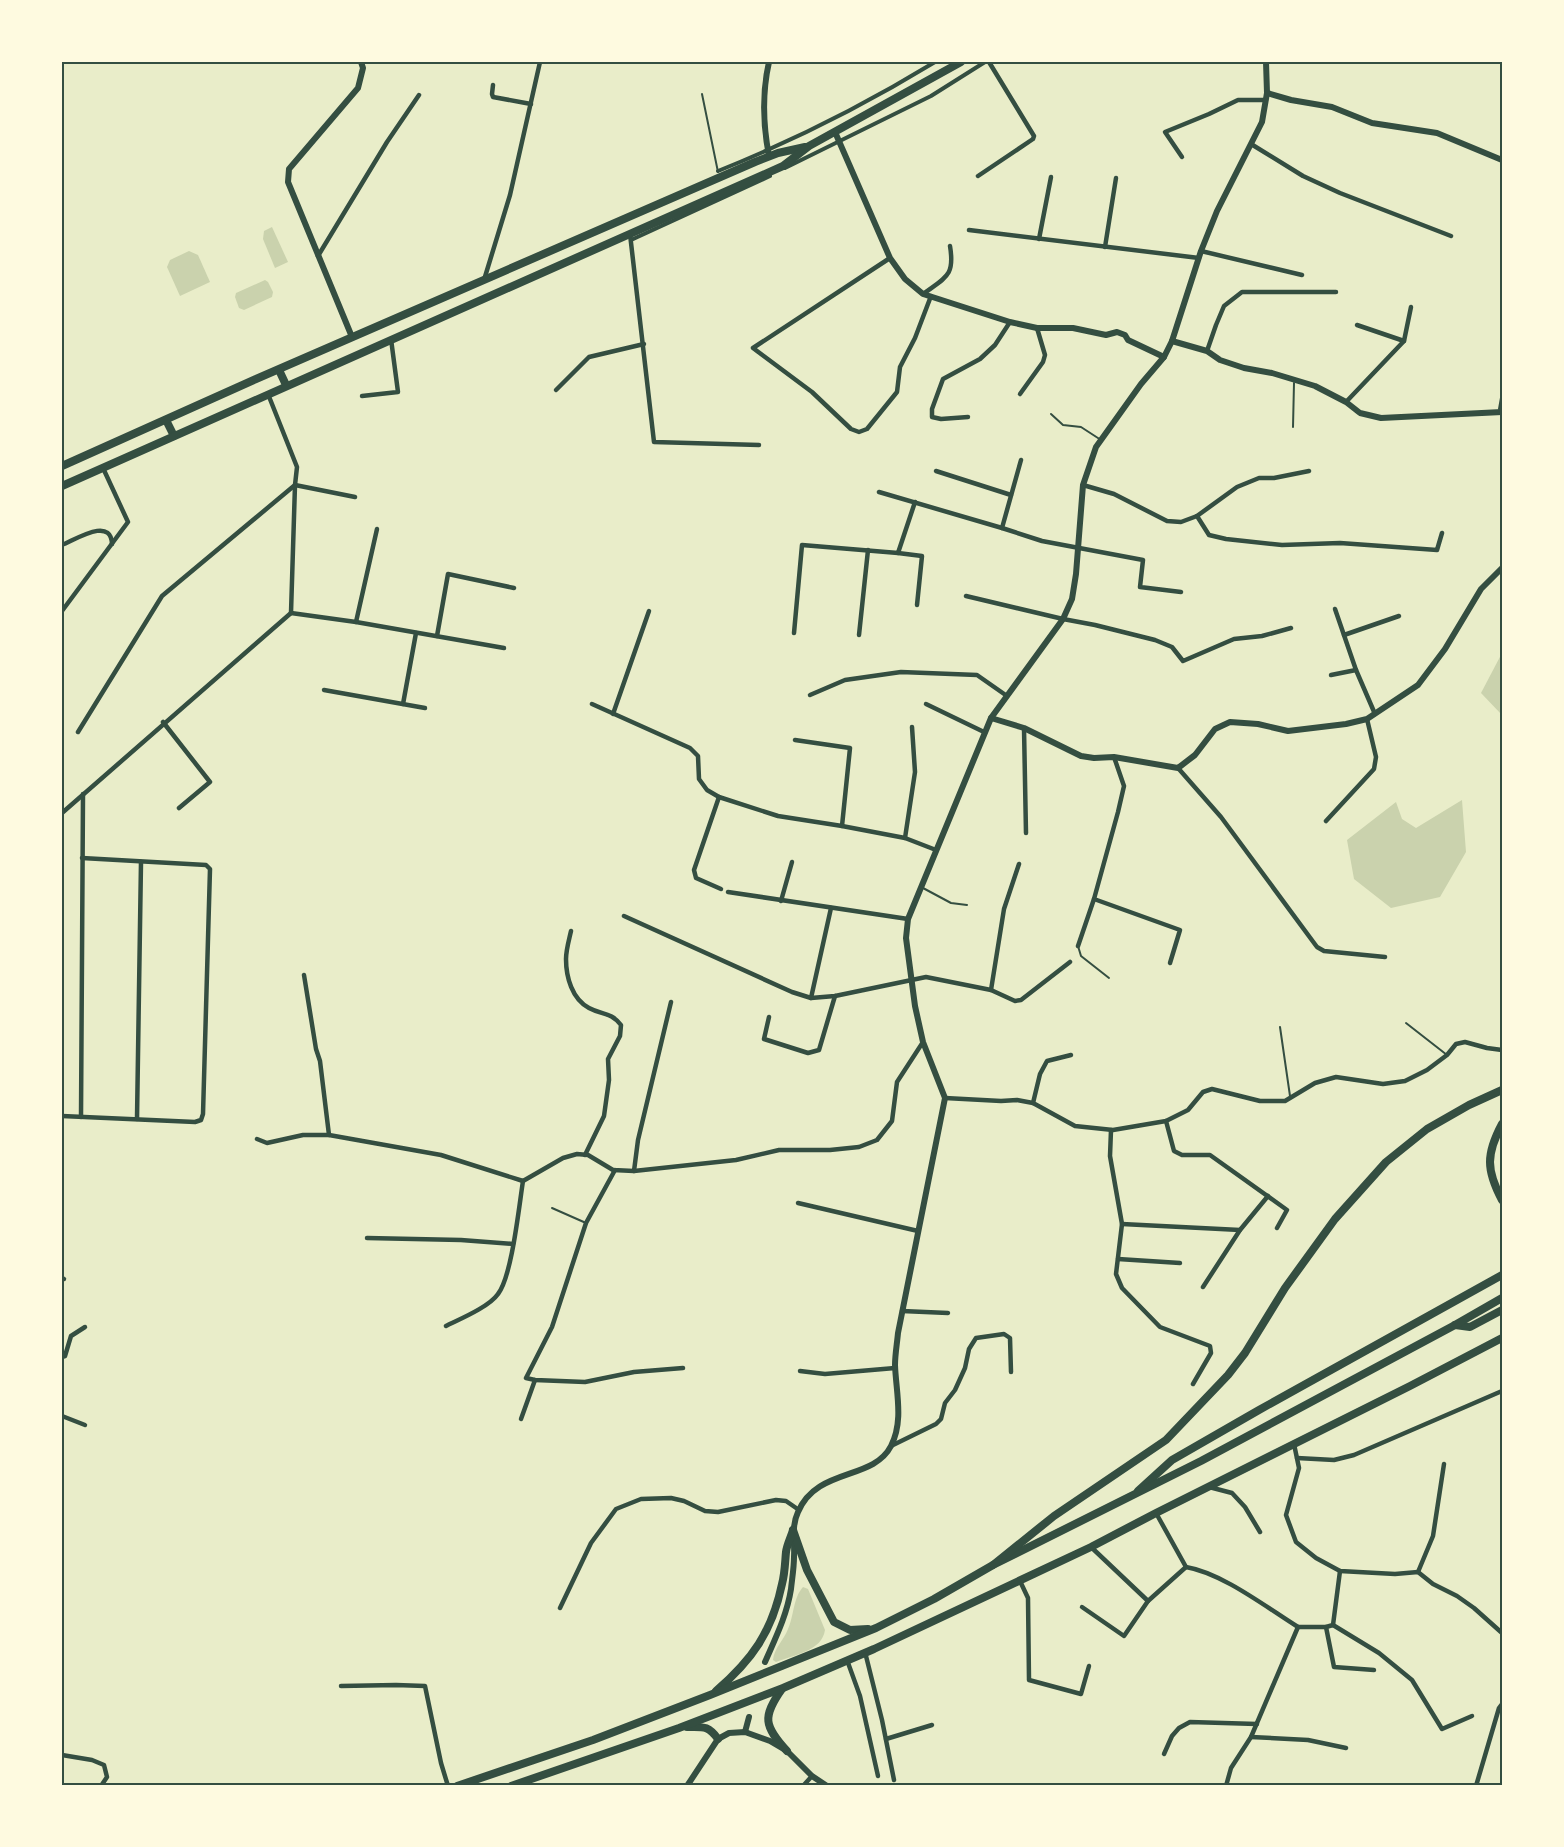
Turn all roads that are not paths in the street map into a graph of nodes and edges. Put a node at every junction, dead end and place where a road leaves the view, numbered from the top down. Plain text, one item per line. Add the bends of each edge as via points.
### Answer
1 (361, 62) edge
2 (540, 62) edge
3 (769, 62) edge
4 (934, 62) edge
5 (961, 62) edge
6 (987, 62) edge
7 (1266, 62) edge
8 (493, 85) dead end
9 (702, 94) dead end
10 (419, 95) dead end
11 (1267, 96) junction
12 (531, 104) junction
13 (835, 132) junction
14 (840, 141) junction
15 (1251, 144) junction
16 (809, 146) junction
17 (768, 154) junction
18 (1182, 157) dead end
19 (1503, 160) edge
20 (718, 174) junction
21 (978, 176) dead end
22 (1051, 177) dead end
23 (1116, 178) dead end
24 (969, 230) dead end
25 (1450, 236) dead end
26 (631, 237) junction
27 (1039, 239) junction
28 (950, 246) dead end
29 (1105, 247) junction
30 (1201, 251) junction
31 (318, 256) junction
32 (890, 258) junction
33 (1199, 258) junction
34 (1302, 274) dead end
35 (484, 280) junction
36 (1336, 292) dead end
37 (927, 295) junction
38 (1411, 307) dead end
39 (1010, 322) junction
40 (1358, 325) dead end
41 (1037, 328) junction
42 (352, 337) junction
43 (391, 339) junction
44 (1404, 340) junction
45 (1172, 341) junction
46 (644, 344) junction
47 (1208, 351) junction
48 (1164, 357) junction
49 (279, 369) junction
50 (1294, 380) junction
51 (286, 385) junction
52 (556, 390) dead end
53 (1503, 392) edge
54 (268, 394) junction
55 (1020, 394) dead end
56 (362, 396) dead end
57 (1346, 402) junction
58 (1501, 412) edge
59 (1051, 414) dead end
60 (968, 417) dead end
61 (166, 420) junction
62 (1293, 427) dead end
63 (174, 436) junction
64 (1101, 440) junction
65 (759, 445) dead end
66 (1021, 460) dead end
67 (62, 466) edge
68 (103, 468) junction
69 (936, 471) dead end
70 (1310, 471) dead end
71 (1083, 484) junction
72 (295, 485) junction
73 (62, 486) edge
74 (879, 492) dead end
75 (1011, 495) junction
76 (355, 497) dead end
77 (915, 502) junction
78 (1197, 516) junction
79 (1002, 528) junction
80 (377, 529) dead end
81 (1442, 533) dead end
82 (112, 544) junction
83 (62, 545) edge
84 (1078, 548) junction
85 (868, 550) junction
86 (898, 553) junction
87 (1503, 568) edge
88 (514, 588) dead end
89 (1181, 592) dead end
90 (966, 596) dead end
91 (917, 605) dead end
92 (1335, 609) dead end
93 (62, 611) edge
94 (649, 611) dead end
95 (291, 613) junction
96 (1399, 616) dead end
97 (1063, 620) junction
98 (357, 622) junction
99 (1291, 628) dead end
100 (416, 633) junction
101 (794, 633) dead end
102 (859, 635) dead end
103 (1344, 635) junction
104 (437, 636) junction
105 (504, 648) dead end
106 (1356, 670) junction
107 (1331, 675) dead end
108 (324, 690) dead end
109 (810, 695) dead end
110 (1007, 696) junction
111 (404, 704) junction
112 (592, 704) dead end
113 (926, 704) dead end
114 (425, 708) dead end
115 (613, 714) junction
116 (1375, 714) junction
117 (991, 718) junction
118 (1367, 719) junction
119 (163, 723) junction
120 (912, 727) dead end
121 (1024, 728) junction
122 (78, 732) dead end
123 (984, 732) junction
124 (795, 740) dead end
125 (1114, 757) junction
126 (1178, 768) junction
127 (83, 794) junction
128 (719, 797) junction
129 (179, 808) dead end
130 (62, 813) edge
131 (1326, 820) dead end
132 (842, 826) junction
133 (1026, 833) dead end
134 (905, 838) junction
135 (936, 850) junction
136 (82, 858) junction
137 (141, 862) junction
138 (792, 862) dead end
139 (1019, 864) dead end
140 (921, 886) junction
141 (722, 889) dead end
142 (728, 892) dead end
143 (1094, 899) junction
144 (782, 901) junction
145 (967, 905) dead end
146 (831, 908) junction
147 (624, 916) dead end
148 (908, 919) junction
149 (571, 932) dead end
150 (1078, 946) joint
151 (1385, 957) dead end
152 (1070, 962) dead end
153 (1170, 963) dead end
154 (304, 975) dead end
155 (1109, 978) dead end
156 (910, 979) junction
157 (991, 990) junction
158 (835, 996) junction
159 (811, 998) junction
160 (671, 1002) dead end
161 (769, 1017) dead end
162 (1406, 1023) dead end
163 (1280, 1027) dead end
164 (923, 1042) junction
165 (1503, 1050) edge
166 (1071, 1055) dead end
167 (1447, 1055) junction
168 (1503, 1090) edge
169 (945, 1098) junction
170 (1291, 1099) junction
171 (1033, 1103) junction
172 (62, 1116) edge
173 (81, 1117) junction
174 (138, 1119) junction
175 (1166, 1121) junction
176 (1503, 1124) edge
177 (1112, 1130) junction
178 (329, 1135) junction
179 (257, 1139) dead end
180 (585, 1155) junction
181 (615, 1170) junction
182 (634, 1171) junction
183 (523, 1181) junction
184 (1268, 1196) junction
185 (1503, 1200) edge
186 (798, 1203) dead end
187 (552, 1208) dead end
188 (586, 1223) junction
189 (1122, 1224) junction
190 (1277, 1228) dead end
191 (1239, 1230) junction
192 (918, 1231) junction
193 (367, 1238) dead end
194 (513, 1244) junction
195 (1118, 1259) junction
196 (1180, 1263) dead end
197 (1503, 1275) edge
198 (1203, 1287) dead end
199 (1503, 1298) edge
200 (1503, 1310) edge
201 (902, 1311) junction
202 (948, 1314) dead end
203 (446, 1326) dead end
204 (1455, 1326) junction
205 (85, 1328) dead end
206 (1503, 1338) edge
207 (62, 1357) edge
208 (683, 1368) dead end
209 (895, 1368) junction
210 (800, 1371) dead end
211 (1011, 1372) dead end
212 (535, 1380) junction
213 (1193, 1384) dead end
214 (1503, 1391) edge
215 (62, 1416) edge
216 (521, 1419) dead end
217 (85, 1425) dead end
218 (1294, 1444) junction
219 (891, 1446) junction
220 (1297, 1458) junction
221 (1444, 1464) dead end
222 (1209, 1486) junction
223 (1130, 1498) junction
224 (799, 1510) junction
225 (1156, 1513) junction
226 (793, 1530) junction
227 (1260, 1532) dead end
228 (1091, 1547) junction
229 (993, 1565) junction
230 (1186, 1567) junction
231 (1340, 1571) junction
232 (1418, 1572) junction
233 (1020, 1581) junction
234 (1148, 1601) junction
235 (1082, 1606) dead end
236 (560, 1608) dead end
237 (1333, 1625) junction
238 (1326, 1627) junction
239 (876, 1628) junction
240 (1298, 1628) junction
241 (1503, 1633) edge
242 (865, 1652) junction
243 (847, 1660) junction
244 (765, 1662) dead end
245 (1089, 1666) dead end
246 (1374, 1670) dead end
247 (341, 1686) dead end
248 (783, 1688) junction
249 (710, 1695) junction
250 (1503, 1704) edge
251 (1472, 1716) dead end
252 (749, 1717) dead end
253 (1257, 1724) junction
254 (932, 1725) dead end
255 (679, 1728) junction
256 (745, 1732) junction
257 (1251, 1737) junction
258 (718, 1739) junction
259 (886, 1739) junction
260 (1346, 1748) dead end
261 (787, 1752) junction
262 (1164, 1754) dead end
263 (62, 1755) edge
264 (812, 1776) junction
265 (878, 1776) dead end
266 (894, 1780) dead end
267 (102, 1785) edge
268 (448, 1785) edge
269 (457, 1785) edge
270 (511, 1785) edge
271 (687, 1785) edge
272 (802, 1785) edge
273 (827, 1785) edge
274 (1226, 1785) edge
275 (1476, 1785) edge

1 - 31 street via 358,88 289,169 288,182
2 - 12 street
3 - 17 street via 764,131
4 - 17 street
5 - 13 main road
6 - 14 street via 931,96
6 - 21 street via 1034,136
7 - 11 street
8 - 12 street via 494,97
9 - 20 lane
10 - 31 street
11 - 15 street via 1262,122
11 - 18 street via 1238,100 1165,132
11 - 19 street via 1332,107 1372,123 1437,133
12 - 35 street via 510,195
13 - 14 street
13 - 16 main road
14 - 26 street
14 - 32 street
15 - 25 street via 1303,176
15 - 30 street
16 - 17 main road
16 - 26 main road via 783,166
17 - 20 main road
20 - 35 main road
22 - 27 street
23 - 29 street
24 - 27 street
26 - 43 main road
26 - 46 street
27 - 29 street
28 - 37 street via 953,262 948,275
29 - 33 street
30 - 33 street
30 - 34 street
31 - 42 street
32 - 37 street via 905,279
32 - 37 street via 753,348 859,432 867,429 897,392 900,367 915,338
33 - 45 street
35 - 42 main road
36 - 47 street via 1242,292 1224,306
37 - 39 street
38 - 44 street
39 - 41 street
39 - 60 street via 980,359 942,379 932,417
40 - 44 street
41 - 48 street via 1072,327 1106,335 1117,332
41 - 55 street via 1045,355
42 - 49 main road
43 - 51 main road
43 - 56 street via 398,392
44 - 57 street
45 - 47 street
45 - 48 street
46 - 52 street via 589,357
46 - 65 street via 654,442
47 - 50 street via 1220,360
48 - 64 street
49 - 51 main road
49 - 61 main road
50 - 57 street
50 - 62 lane
51 - 54 main road
53 - 58 lane
54 - 63 main road
54 - 72 street via 297,467
57 - 58 street via 1360,413 1381,418
59 - 64 lane via 1063,425 1081,426
61 - 63 main road
61 - 67 main road
63 - 68 main road
64 - 71 street
66 - 75 street
68 - 73 main road
68 - 82 street via 128,522
69 - 75 street
70 - 78 street via 1259,478 1237,487
71 - 78 street via 1114,494 1167,521 1181,522
71 - 84 street
72 - 76 street
72 - 95 street
72 - 122 street via 162,596
74 - 77 street
75 - 79 street
77 - 79 street
77 - 86 street
78 - 81 street via 1209,535 1282,545 1340,543 1437,550
79 - 84 street via 1042,542
80 - 98 street
82 - 83 street via 106,531 99,529
82 - 93 street
84 - 89 street via 1143,560 1140,587
84 - 97 street via 1072,599
85 - 86 street
85 - 101 street via 802,545
85 - 102 street
86 - 91 street via 922,556
87 - 116 street via 1481,589 1418,685
88 - 104 street via 448,574
90 - 97 street
92 - 103 street
94 - 115 street
95 - 98 street
95 - 119 street
96 - 103 street
97 - 99 street via 1155,640 1172,647 1183,661 1234,639
97 - 110 street
98 - 100 street
100 - 104 street
100 - 111 street
103 - 106 street
104 - 105 street
106 - 107 street
106 - 116 street
108 - 111 street
109 - 110 street via 845,680 901,672 977,675
110 - 117 street
111 - 114 street
112 - 115 street
113 - 123 street
115 - 128 street via 690,748 698,756 699,779
116 - 118 street
117 - 121 street
117 - 123 street
118 - 126 street via 1288,731 1230,722 1215,729 1195,755
118 - 131 street via 1376,757 1374,769
119 - 127 street
119 - 129 street via 210,782
120 - 134 street via 915,772
121 - 125 street via 1081,756
121 - 133 street
123 - 135 street
124 - 132 street via 850,748
125 - 126 street
125 - 143 street via 1124,786
126 - 151 street via 1221,817 1317,947
127 - 130 street
127 - 136 street
128 - 132 street via 778,816
128 - 141 street via 694,870 696,878
132 - 134 street
134 - 135 street
135 - 140 street
136 - 137 street
136 - 173 street
137 - 174 street
137 - 174 street via 210,869 203,1114 195,1122
138 - 144 street
139 - 157 street via 1004,909
140 - 145 lane via 951,903
140 - 148 street
142 - 144 street
143 - 150 street
143 - 153 street via 1180,930
144 - 146 street
146 - 148 street
146 - 159 street
147 - 159 street
148 - 156 street
149 - 180 street via 566,957 569,980 578,999 589,1008 615,1017 621,1025 608,1059 604,1116
150 - 155 lane via 1081,956
152 - 157 street via 1021,1000
154 - 178 street
156 - 157 street via 926,977
156 - 158 street
156 - 164 street
158 - 159 street
158 - 161 street via 819,1050 808,1053 764,1039
160 - 182 street
162 - 167 lane
163 - 170 lane
164 - 169 street
164 - 182 street via 897,1082 892,1121 877,1140 859,1147 779,1150 736,1160
165 - 167 street via 1465,1042 1456,1044
166 - 171 street via 1047,1061
167 - 170 street via 1405,1081 1383,1084 1336,1077 1315,1083
168 - 229 highway via 1427,1130 1386,1162 1350,1200 1228,1375 1166,1440 1054,1516
169 - 171 street
169 - 192 street
170 - 175 street via 1260,1101 1212,1089 1203,1092 1188,1110
171 - 177 street via 1075,1126
172 - 173 street
173 - 174 street
175 - 177 street
175 - 184 street via 1173,1150 1182,1155 1210,1155
176 - 185 highway via 1493,1142 1490,1162 1493,1182
177 - 189 street via 1110,1156
178 - 179 street via 303,1135 267,1143
178 - 183 street via 441,1155
180 - 181 street
180 - 183 street via 563,1158
181 - 182 street
181 - 188 street
183 - 194 street
184 - 190 street via 1287,1210
184 - 191 street
186 - 192 street
187 - 188 lane
188 - 212 street via 552,1327 526,1378
189 - 191 street
189 - 195 street
191 - 198 street
192 - 201 street
193 - 194 street
194 - 203 street via 498,1295
195 - 196 street
195 - 213 street via 1116,1274 1122,1288 1160,1327 1210,1346 1211,1353
197 - 223 main road via 1172,1460
199 - 204 main road
200 - 204 main road via 1470,1327
201 - 202 street
201 - 209 street
204 - 223 main road
205 - 207 street via 71,1335
206 - 218 main road
208 - 212 street via 585,1382
209 - 210 street via 825,1374
209 - 219 street via 899,1409
211 - 219 street via 1010,1338 1004,1334 976,1338 941,1419
212 - 216 street
214 - 220 street via 1354,1455 1334,1460
215 - 217 street
218 - 220 street
218 - 222 main road
219 - 224 street via 871,1466 840,1476 812,1492
220 - 231 street via 1299,1468 1286,1515 1289,1527 1296,1542
221 - 232 street via 1433,1536
222 - 225 main road
222 - 227 street via 1232,1493
223 - 229 main road
224 - 226 street
224 - 236 street via 776,1500 705,1511 671,1498 641,1499 616,1509 591,1543
225 - 228 main road
225 - 230 street
226 - 239 main road via 807,1570 834,1622 850,1630
226 - 244 street via 791,1591
226 - 249 main road via 783,1583 763,1638 737,1673
228 - 233 main road
228 - 234 street
229 - 239 main road
230 - 234 street
230 - 240 street via 1218,1577
231 - 232 street
231 - 237 street
232 - 241 street via 1474,1608
233 - 242 main road
233 - 245 street via 1028,1598 1029,1680 1081,1694
234 - 235 street via 1124,1636
237 - 238 street
237 - 251 street via 1379,1653 1412,1680 1442,1729
238 - 240 street
238 - 246 street via 1334,1667
239 - 249 main road
240 - 253 street
242 - 243 main road
242 - 259 street
243 - 248 main road
243 - 265 street via 860,1696
247 - 268 street via 425,1686
248 - 255 main road
248 - 261 main road via 772,1703 768,1725
249 - 269 main road via 593,1740
250 - 275 street
252 - 256 street
253 - 257 street
253 - 262 street via 1190,1722 1172,1736
254 - 259 street
255 - 258 main road via 704,1727
255 - 270 main road
256 - 258 street via 729,1733
256 - 261 street
257 - 260 street via 1308,1740
257 - 274 street via 1231,1768
258 - 271 street
259 - 266 street
261 - 264 street
263 - 267 street via 104,1765 107,1777
264 - 272 street
264 - 273 street

